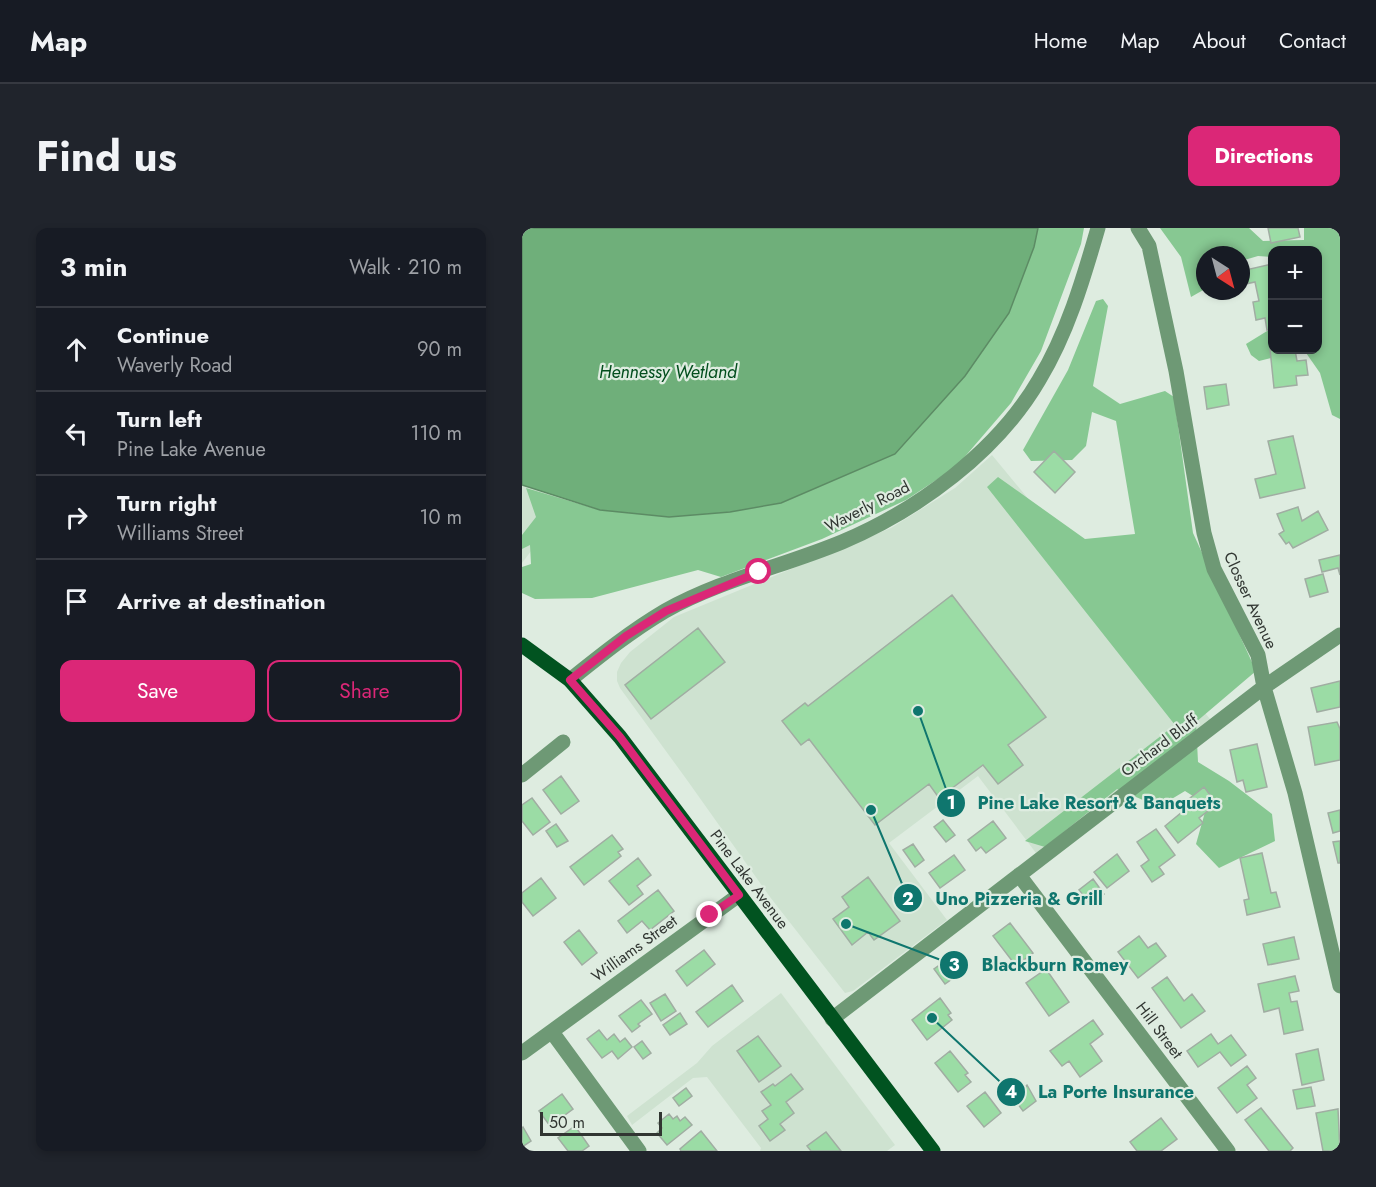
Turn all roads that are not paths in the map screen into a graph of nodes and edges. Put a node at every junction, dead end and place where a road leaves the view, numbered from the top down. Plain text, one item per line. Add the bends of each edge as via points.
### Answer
1 (1098, 228) edge
2 (1138, 228) edge
3 (1340, 635) edge
4 (522, 645) edge
5 (570, 680) junction
6 (1264, 687) junction
7 (563, 742) dead end
8 (522, 775) edge
9 (1018, 875) junction
10 (739, 895) junction
11 (1340, 986) edge
12 (832, 1019) junction
13 (552, 1032) junction
14 (522, 1053) edge
15 (639, 1151) edge
16 (933, 1151) edge
17 (1228, 1151) edge

1 - 5 street, Waverly Road via 1083,279 1039,381 1003,430 957,474 907,509 844,541 666,611 626,636
2 - 6 street, Closser Avenue via 1149,246 1204,533 1214,569 1258,655
3 - 6 street, Orchard Bluff
4 - 5 main road, Pine Lake Avenue
5 - 10 main road, Pine Lake Avenue via 620,737
6 - 9 street, Orchard Bluff
6 - 11 street, Closser Avenue via 1295,793
7 - 8 street
9 - 12 street, Orchard Bluff
9 - 17 street, Hill Street
10 - 12 main road, Pine Lake Avenue
10 - 13 street, Williams Street
12 - 16 main road, Pine Lake Avenue
13 - 14 street, Williams Street
13 - 15 street

